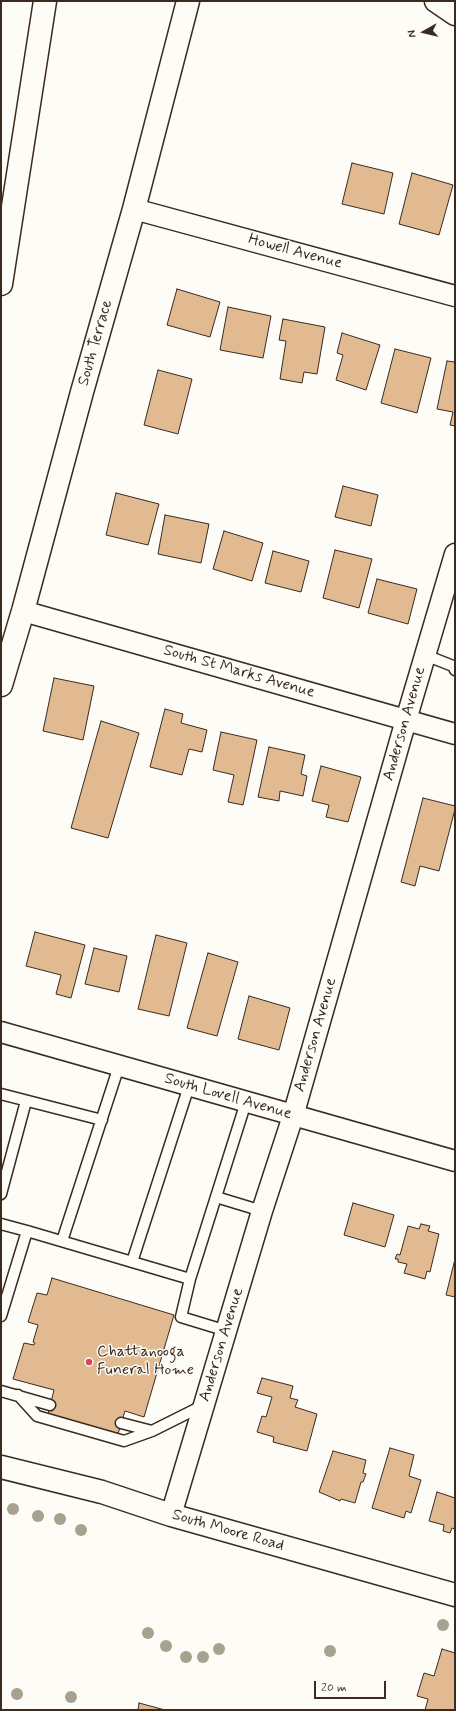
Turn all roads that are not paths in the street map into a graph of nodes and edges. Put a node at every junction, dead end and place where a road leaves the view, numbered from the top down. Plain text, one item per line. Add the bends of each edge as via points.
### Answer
1 (45, 1) edge
2 (188, 1) edge
3 (436, 1) edge
4 (455, 14) edge
5 (134, 208) junction
6 (1, 284) edge
7 (455, 296) edge
8 (455, 554) edge
9 (23, 611) junction
10 (425, 655) junction
11 (455, 670) edge
12 (1, 684) edge
13 (406, 720) junction
14 (455, 734) edge
15 (1, 1032) edge
16 (119, 1066) junction
17 (189, 1086) junction
18 (1, 1094) edge
19 (26, 1101) junction
20 (246, 1102) junction
21 (293, 1116) junction
22 (102, 1120) junction
23 (455, 1161) edge
24 (1, 1194) edge
25 (216, 1197) junction
26 (262, 1211) junction
27 (1, 1224) edge
28 (27, 1231) junction
29 (62, 1241) junction
30 (132, 1262) junction
31 (190, 1279) junction
32 (1, 1316) edge
33 (227, 1331) junction
34 (1, 1391) edge
35 (18, 1395) junction
36 (50, 1405) dead end
37 (204, 1405) junction
38 (121, 1422) dead end
39 (152, 1431) junction
40 (1, 1467) edge
41 (171, 1515) junction
42 (455, 1595) edge

1 - 6 main road
2 - 5 main road, South Terrace
3 - 4 main road
5 - 7 street, Howell Avenue
5 - 9 main road, South Terrace
8 - 10 street, Anderson Avenue
9 - 12 main road, South Terrace
9 - 13 street, South St Marks Avenue
10 - 11 lane via 453,666
10 - 13 street, Anderson Avenue
13 - 14 street, South St Marks Avenue
13 - 21 street, Anderson Avenue
15 - 16 street, South Lovell Avenue
16 - 17 street, South Lovell Avenue
16 - 22 lane
17 - 20 street, South Lovell Avenue
17 - 30 lane
18 - 19 lane
19 - 22 lane
19 - 24 lane
20 - 21 street, South Lovell Avenue
20 - 25 lane
21 - 23 street, South Lovell Avenue
21 - 26 street, Anderson Avenue
22 - 29 lane
25 - 26 lane
25 - 31 lane
26 - 33 street, Anderson Avenue
27 - 28 lane
28 - 29 lane
28 - 32 lane
29 - 30 lane
30 - 31 lane
31 - 33 lane via 181,1317
33 - 37 street, Anderson Avenue
34 - 35 lane
35 - 36 lane
35 - 39 lane via 37,1416 124,1441
37 - 39 lane
37 - 41 street, Anderson Avenue
38 - 39 lane
40 - 41 main road, South Moore Road via 102,1492
41 - 42 main road, South Moore Road

